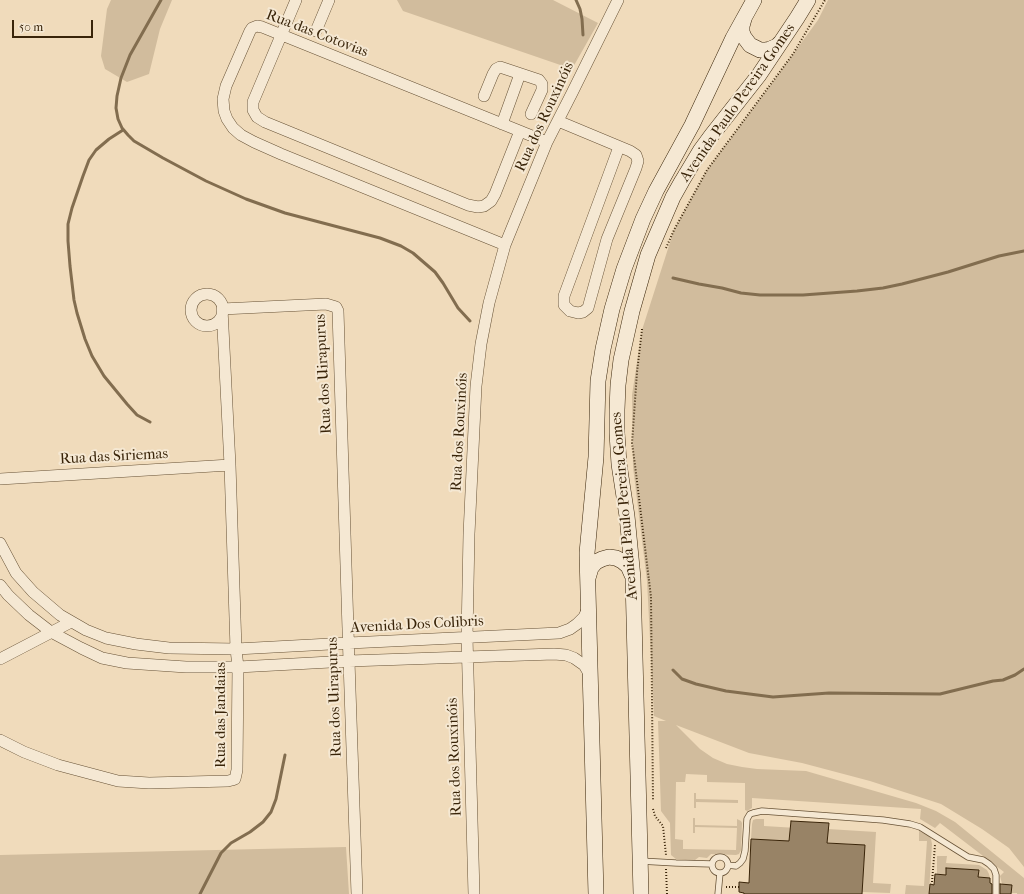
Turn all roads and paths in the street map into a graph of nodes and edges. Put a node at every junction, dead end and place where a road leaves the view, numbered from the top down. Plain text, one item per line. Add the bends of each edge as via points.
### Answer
1 (296, 0) edge
2 (329, 0) edge
3 (618, 0) edge
4 (754, 0) edge
5 (808, 0) edge
6 (825, 0) edge
7 (745, 16) junction
8 (316, 31) dead end
9 (282, 35) junction
10 (782, 41) junction
11 (520, 74) junction
12 (484, 96) dead end
13 (531, 114) dead end
14 (558, 121) junction
15 (502, 124) junction
16 (520, 131) junction
17 (547, 142) junction
18 (619, 147) junction
19 (505, 245) junction
20 (666, 250) dead end
21 (644, 323) dead end
22 (640, 349) dead end
23 (230, 465) junction
24 (0, 479) edge
25 (0, 543) edge
26 (633, 578) junction
27 (587, 580) junction
28 (0, 585) edge
29 (588, 607) junction
30 (71, 622) junction
31 (51, 632) junction
32 (466, 637) junction
33 (349, 643) junction
34 (236, 649) junction
35 (467, 657) junction
36 (0, 659) edge
37 (349, 661) junction
38 (238, 667) junction
39 (590, 675) junction
40 (0, 740) edge
41 (935, 836) junction
42 (640, 861) junction
43 (712, 864) junction
44 (728, 865) junction
45 (720, 873) junction
46 (932, 882) dead end
47 (724, 887) dead end
48 (739, 888) dead end
49 (357, 894) edge
50 (474, 894) edge
51 (596, 894) edge
52 (641, 894) edge
53 (718, 894) edge
54 (996, 894) edge

1 - 9 street
2 - 8 street
3 - 14 street, Rua dos Rouxinóis
4 - 7 main road, Avenida Paulo Pereira Gomes
5 - 10 main road, Avenida Paulo Pereira Gomes
6 - 20 path via 793,54 707,170 674,230
7 - 10 main road via 742,32 750,45 765,50 777,46
7 - 27 main road, Avenida Paulo Pereira Gomes via 643,219 612,309 602,349 598,381 595,478 587,553
9 - 15 street, Rua das Cotovias
9 - 16 street via 253,102 253,110 258,117 468,205 484,206 491,201
9 - 19 street, Rua das Cotovias via 257,26 250,31 226,86 223,99 224,111 233,128 241,135 274,151
10 - 26 main road, Avenida Paulo Pereira Gomes via 711,136 682,181 648,255 636,297 621,360 616,410 619,464
11 - 12 street via 500,67 496,69
11 - 13 street via 539,80 542,84 542,90
11 - 15 street
14 - 17 street, Rua dos Rouxinóis
14 - 18 street
15 - 16 street, Rua das Cotovias
16 - 17 street, Rua das Cotovias
17 - 19 street, Rua dos Rouxinóis
18 - 18 street via 636,155 636,168 607,239 588,308 578,313 570,311 564,305 564,296
19 - 32 street, Rua dos Rouxinóis via 489,304 476,386
21 - 22 path
23 - 24 street, Rua das Siriemas
23 - 33 street, Rua dos Uirapurus via 222,309 326,304 336,307
23 - 34 street, Rua dos Uirapurus
25 - 30 street, Avenida Dos Colibris via 20,578 33,592
26 - 27 main road via 630,568 622,561 609,557 593,565
26 - 42 main road, Avenida Paulo Pereira Gomes
27 - 29 main road, Avenida Paulo Pereira Gomes
28 - 31 street via 29,615
29 - 32 street, Avenida Dos Colibris via 584,617 574,628 555,634
29 - 39 main road, Avenida Paulo Pereira Gomes
30 - 31 street
30 - 34 street, Avenida Dos Colibris via 106,638 136,644 169,648
31 - 36 street
31 - 38 street via 102,658 127,663
32 - 33 street, Avenida Dos Colibris
32 - 35 street, Rua dos Rouxinóis
33 - 34 street, Avenida Dos Colibris
33 - 37 street, Rua dos Uirapurus
34 - 38 street, Rua das Jandaias
35 - 37 street
35 - 39 street via 562,654 578,660
35 - 50 street, Rua dos Rouxinóis
37 - 38 street
37 - 49 street, Rua dos Uirapurus
38 - 40 street, Rua das Jandaias via 237,770 235,779 232,780 149,783 118,781 58,765
39 - 51 main road, Avenida Paulo Pereira Gomes
41 - 44 lane via 917,826 895,822 759,811 750,814 746,819 743,859 736,866
41 - 46 path
41 - 54 lane via 968,857 989,864 996,875
42 - 43 lane
42 - 52 main road, Avenida Paulo Pereira Gomes
43 - 44 lane via 720,857 725,859
43 - 45 lane via 713,870
44 - 45 lane via 725,872
45 - 53 lane
47 - 48 path

